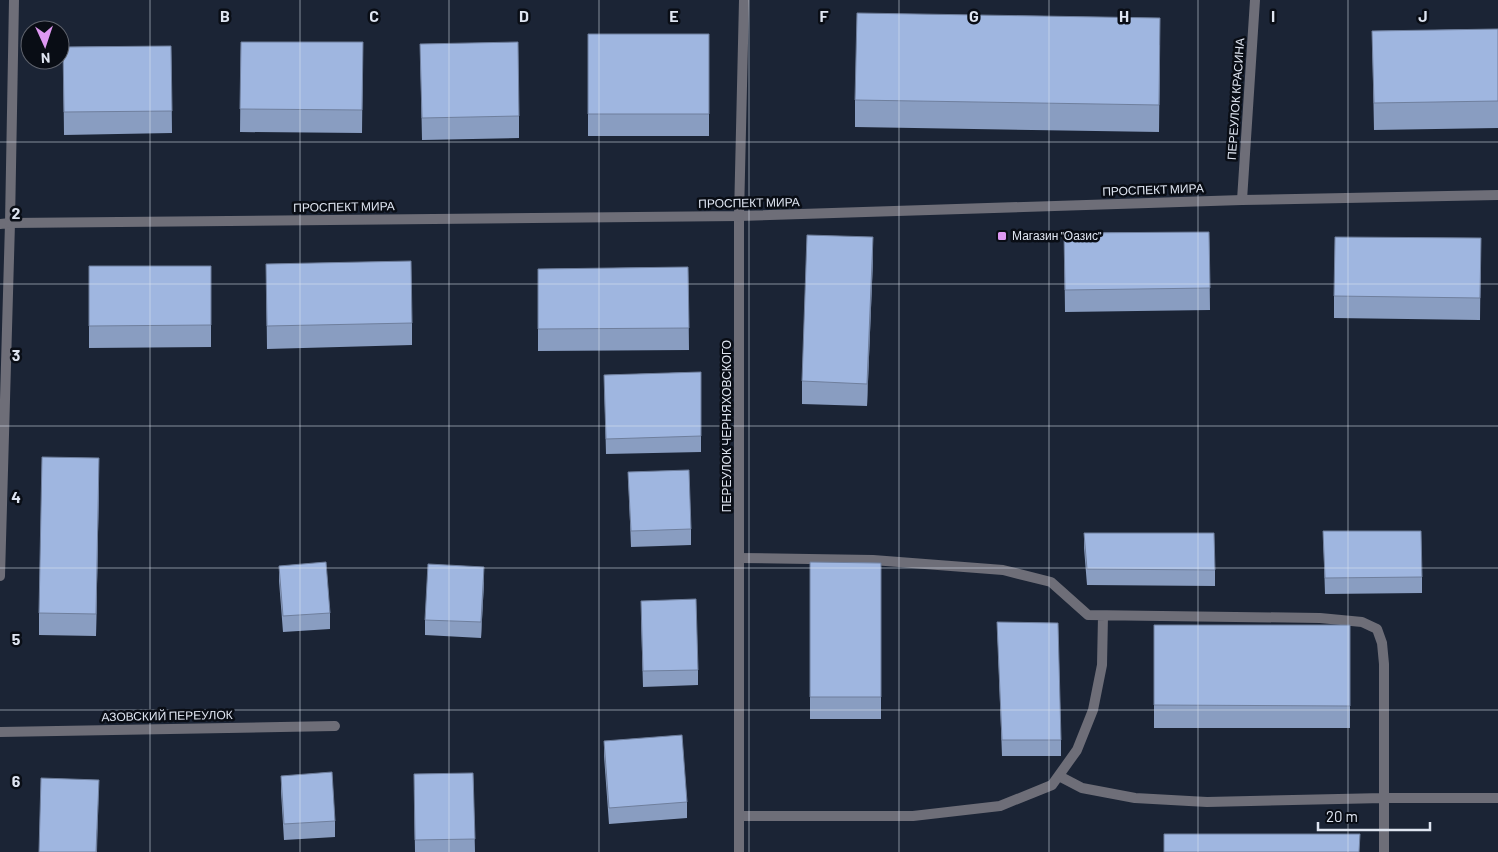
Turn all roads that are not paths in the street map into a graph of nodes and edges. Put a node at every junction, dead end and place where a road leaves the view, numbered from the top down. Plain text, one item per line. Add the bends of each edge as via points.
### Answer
1 (14, 0) edge
2 (744, 0) edge
3 (1254, 0) edge
4 (1498, 196) edge
5 (1242, 200) junction
6 (739, 216) junction
7 (5, 223) edge
8 (739, 558) junction
9 (0, 576) edge
10 (1103, 616) junction
11 (335, 726) dead end
12 (0, 732) edge
13 (1059, 776) junction
14 (1384, 798) junction
15 (1498, 798) edge
16 (739, 816) junction
17 (739, 852) edge
18 (1384, 852) edge

1 - 7 street
2 - 6 street, ПЕРЕУЛОК ЧЕРНЯХОВСКОГО
3 - 5 street, ПЕРЕУЛОК КРАСИНА
4 - 5 street, ПРОСПЕКТ МИРА
5 - 6 street, ПРОСПЕКТ МИРА
6 - 7 street, ПРОСПЕКТ МИРА
6 - 8 street, ПЕРЕУЛОК ЧЕРНЯХОВСКОГО
7 - 9 street
8 - 10 street via 873,560 1003,570 1051,582 1088,615
8 - 16 street, ПЕРЕУЛОК ЧЕРНЯХОВСКОГО
10 - 13 street via 1102,666 1093,710 1077,750
10 - 14 street via 1320,618 1362,622 1377,629 1384,664
11 - 12 street, АЗОВСКИЙ ПЕРЕУЛОК
13 - 14 street via 1082,788 1135,798 1207,802
13 - 16 street via 1052,786 1000,806 913,816
14 - 15 street
14 - 18 street
16 - 17 street, ПЕРЕУЛОК ЧЕРНЯХОВСКОГО

